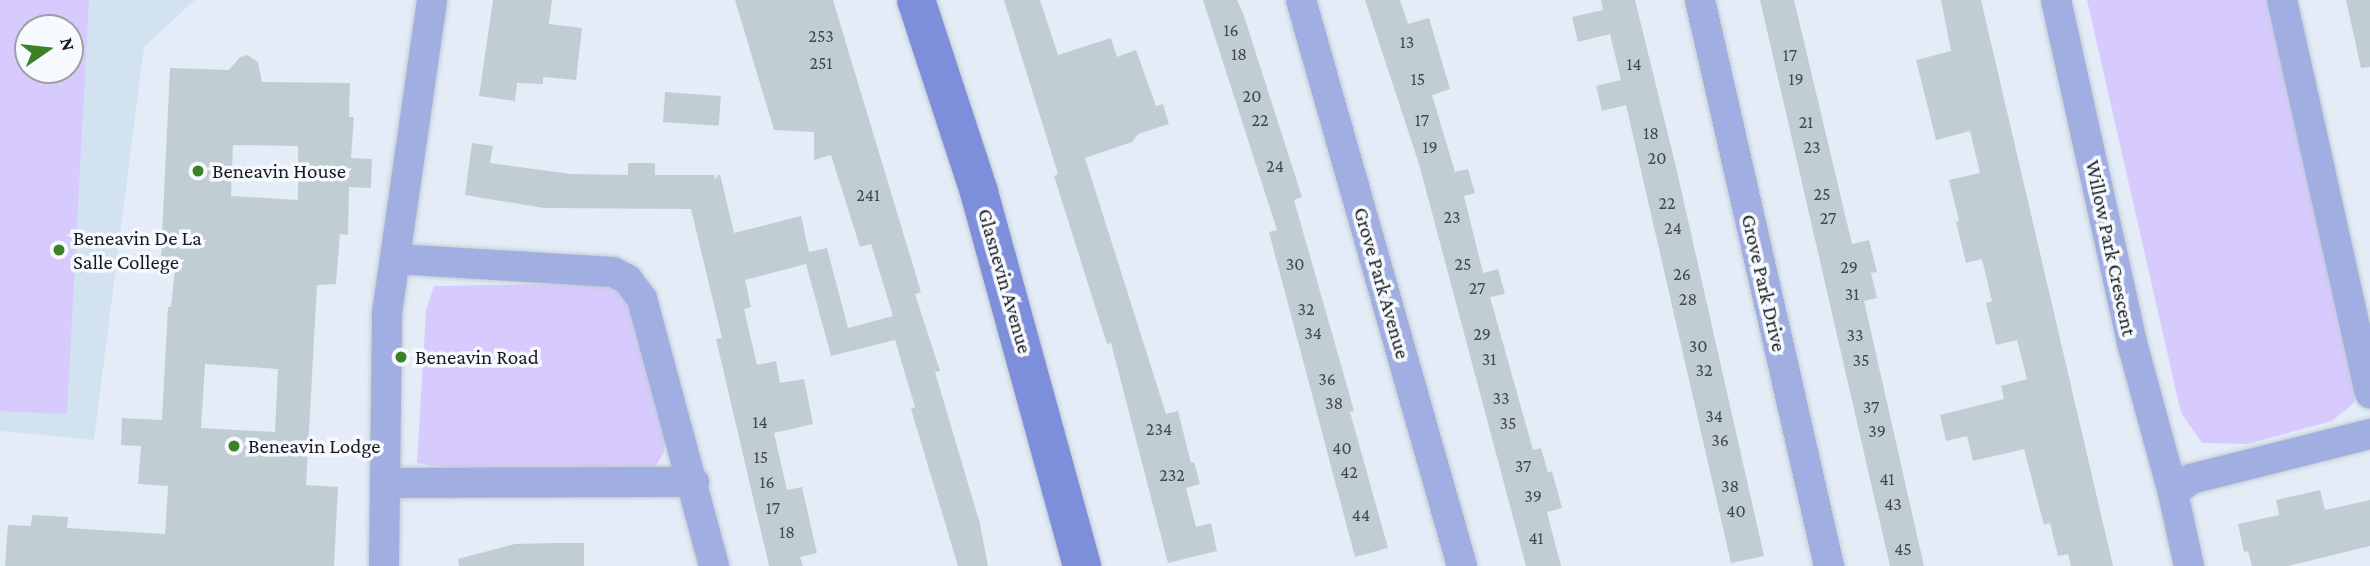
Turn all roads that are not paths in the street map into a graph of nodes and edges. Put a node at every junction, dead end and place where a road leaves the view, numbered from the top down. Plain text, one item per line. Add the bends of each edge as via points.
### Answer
1 (432, 0) edge
2 (916, 0) edge
3 (1301, 0) edge
4 (1700, 0) edge
5 (2056, 0) edge
6 (2282, 0) edge
7 (395, 259) junction
8 (2370, 393) edge
9 (2370, 434) edge
10 (694, 482) junction
11 (385, 483) junction
12 (2173, 493) junction
13 (384, 566) edge
14 (714, 566) edge
15 (1082, 566) edge
16 (1462, 566) edge
17 (1829, 566) edge
18 (2189, 566) edge

1 - 7 street
2 - 15 main road, Glasnevin Avenue via 979,192
3 - 16 street, Grove Park Avenue
4 - 17 street, Grove Park Drive
5 - 12 street, Willow Park Crescent via 2132,344
6 - 8 street
7 - 10 street via 613,272 627,279 642,299
7 - 11 street via 387,313
9 - 12 street via 2192,479
10 - 11 street
10 - 14 street
11 - 13 street
12 - 18 street, Willow Park Crescent

